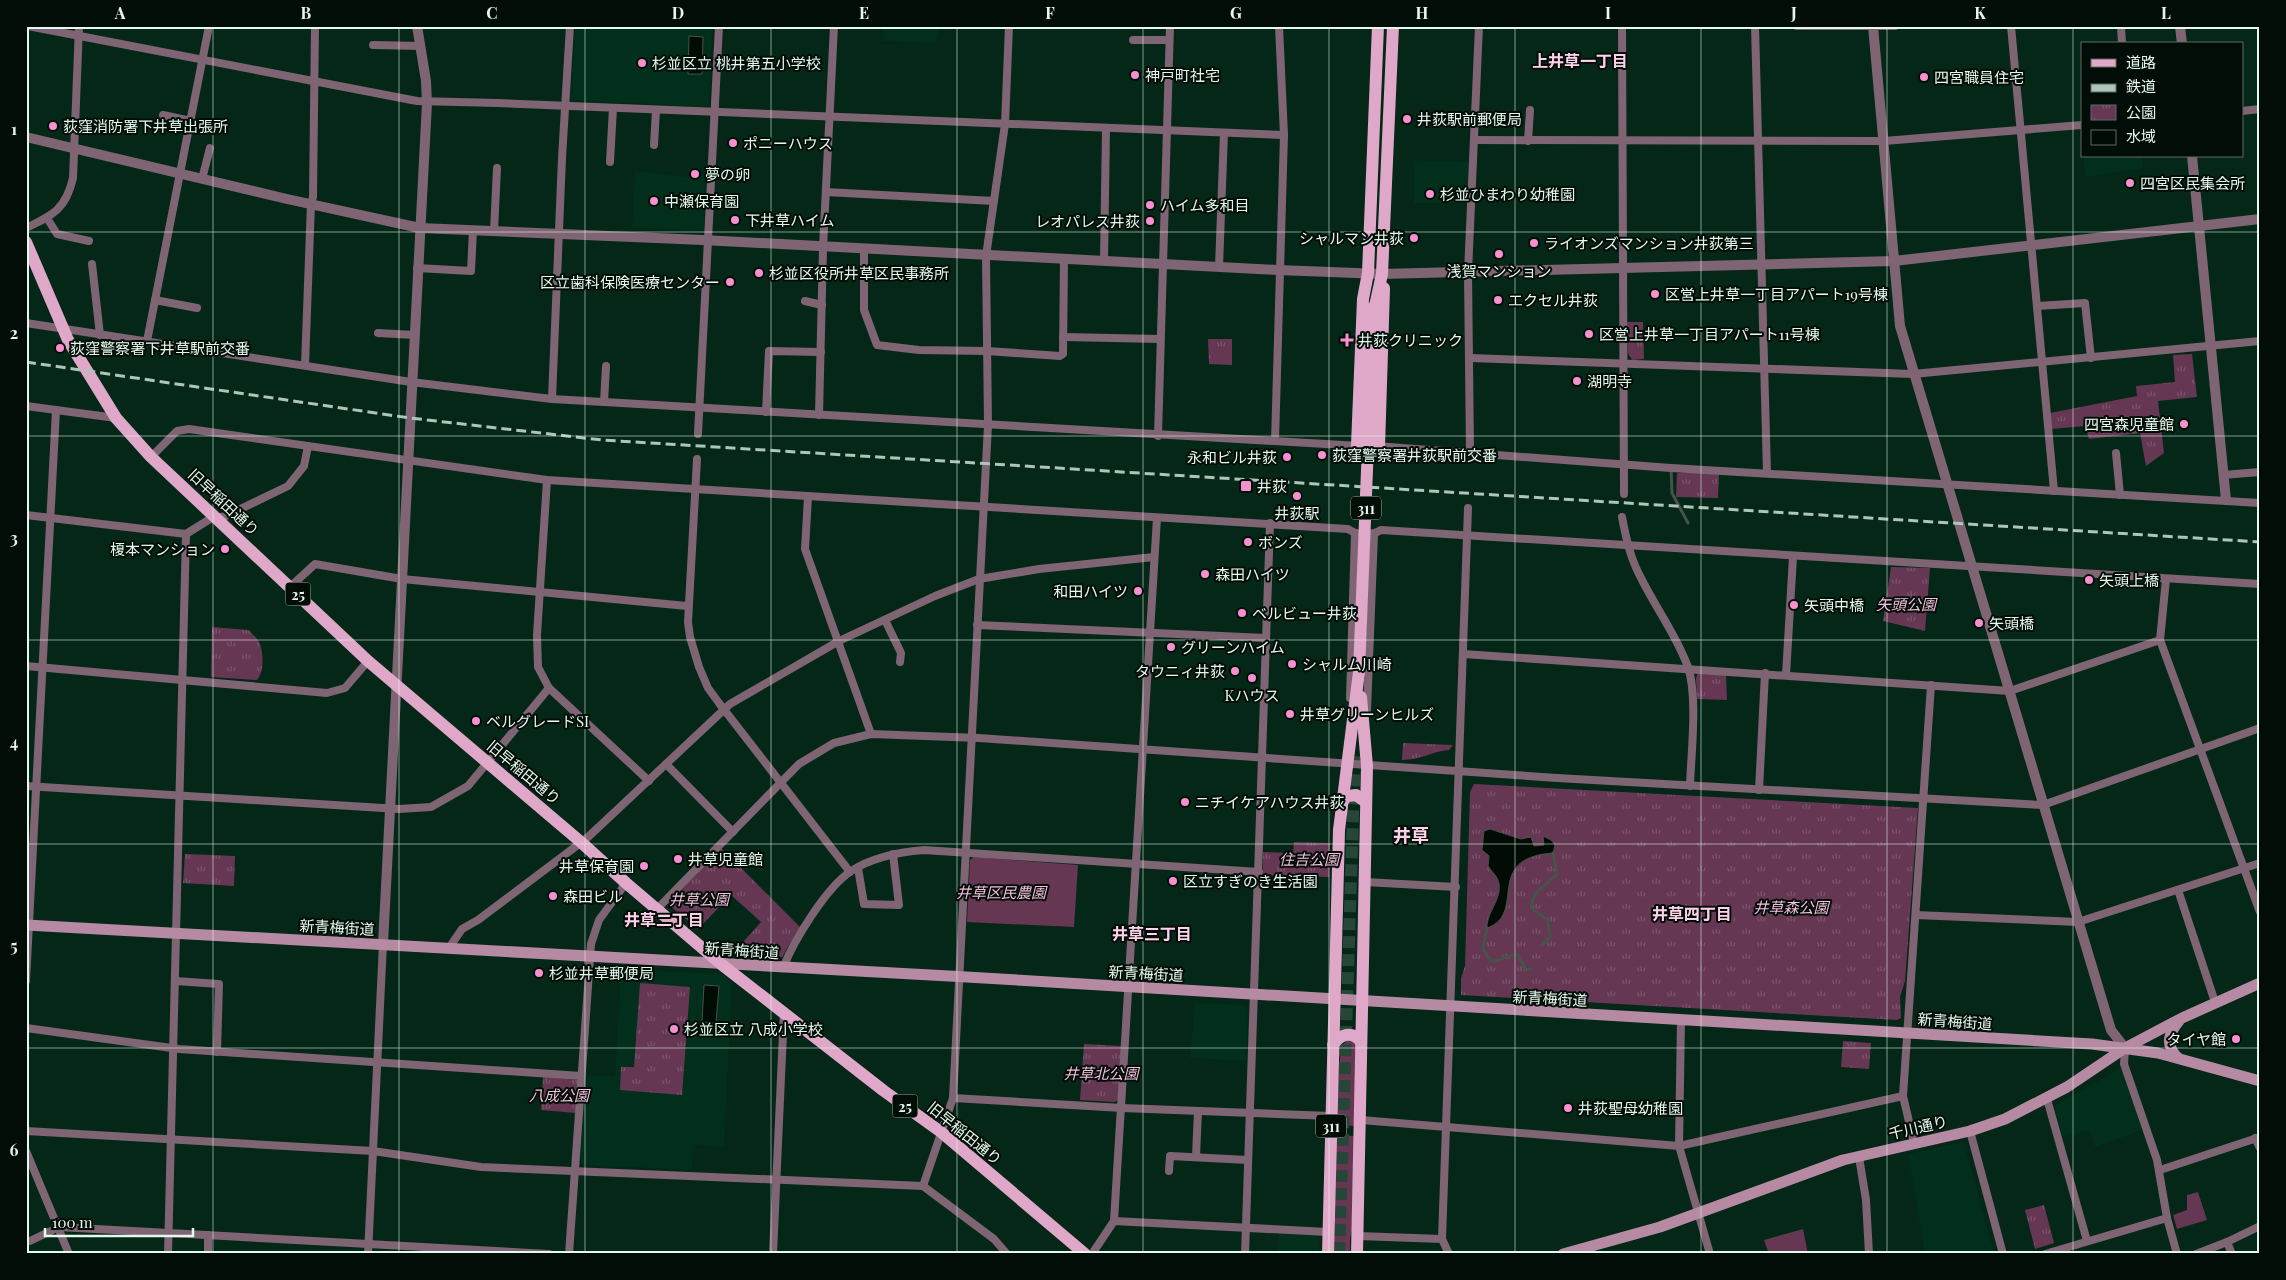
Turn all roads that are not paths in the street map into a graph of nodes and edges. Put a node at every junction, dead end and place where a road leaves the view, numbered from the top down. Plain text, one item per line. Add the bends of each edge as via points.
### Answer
1 (80, 26) edge
2 (209, 26) edge
3 (315, 26) edge
4 (417, 26) edge
5 (570, 26) edge
6 (719, 26) edge
7 (834, 26) edge
8 (1009, 26) edge
9 (1170, 26) edge
10 (1279, 26) edge
11 (1378, 26) edge
12 (1393, 26) edge
13 (1479, 26) edge
14 (1622, 26) edge
15 (1755, 26) edge
16 (1797, 26) edge
17 (1895, 26) edge
18 (2011, 26) edge
19 (2121, 26) edge
20 (2180, 26) edge
21 (33, 27) edge
22 (1873, 27) edge
23 (79, 36) junction
24 (1133, 40) dead end
25 (1169, 40) junction
26 (2122, 42) edge
27 (2182, 42) edge
28 (373, 45) dead end
29 (421, 46) junction
30 (1377, 46) junction
31 (1392, 46) junction
32 (203, 59) junction
33 (314, 80) junction
34 (426, 102) junction
35 (566, 106) junction
36 (613, 108) junction
37 (656, 110) junction
38 (1530, 110) dead end
39 (2260, 110) edge
40 (2244, 111) edge
41 (716, 112) junction
42 (163, 115) dead end
43 (830, 117) junction
44 (191, 121) junction
45 (1005, 124) junction
46 (2081, 125) edge
47 (1106, 128) junction
48 (1165, 130) junction
49 (2021, 130) junction
50 (1224, 133) junction
51 (1284, 135) junction
52 (26, 137) edge
53 (1474, 140) junction
54 (1528, 141) junction
55 (1623, 141) junction
56 (1759, 141) junction
57 (1884, 141) junction
58 (654, 145) dead end
59 (74, 148) junction
60 (210, 148) dead end
61 (2192, 158) edge
62 (610, 162) dead end
63 (497, 168) dead end
64 (181, 174) junction
65 (202, 179) junction
66 (826, 192) junction
67 (994, 201) junction
68 (311, 204) junction
69 (47, 218) junction
70 (2260, 219) edge
71 (2198, 227) junction
72 (26, 228) edge
73 (420, 228) junction
74 (473, 230) junction
75 (494, 231) junction
76 (558, 234) junction
77 (709, 240) junction
78 (89, 241) dead end
79 (26, 242) edge
80 (2031, 244) junction
81 (823, 248) junction
82 (864, 250) junction
83 (986, 256) junction
84 (1064, 260) junction
85 (1894, 261) junction
86 (1104, 262) junction
87 (92, 264) dead end
88 (1162, 264) junction
89 (1762, 265) junction
90 (1219, 267) junction
91 (417, 268) junction
92 (1623, 269) junction
93 (1278, 270) junction
94 (1468, 272) junction
95 (1368, 273) junction
96 (1382, 274) junction
97 (155, 300) junction
98 (805, 302) dead end
99 (822, 305) junction
100 (2037, 306) junction
101 (197, 308) dead end
102 (1373, 315) junction
103 (26, 323) edge
104 (62, 329) junction
105 (378, 333) dead end
106 (100, 335) junction
107 (414, 335) junction
108 (1063, 337) junction
109 (1160, 339) junction
110 (147, 341) junction
111 (2260, 341) edge
112 (2211, 347) junction
113 (987, 351) junction
114 (821, 352) junction
115 (1470, 358) junction
116 (2091, 358) junction
117 (2042, 362) junction
118 (1623, 363) junction
119 (305, 365) junction
120 (606, 366) dead end
121 (1764, 369) junction
122 (1913, 374) junction
123 (411, 382) junction
124 (552, 399) junction
125 (604, 402) junction
126 (26, 406) edge
127 (700, 408) junction
128 (56, 410) junction
129 (766, 412) junction
130 (818, 415) junction
131 (116, 418) junction
132 (988, 425) junction
133 (698, 434) dead end
134 (1158, 436) junction
135 (1275, 441) junction
136 (1357, 445) junction
137 (308, 446) junction
138 (1379, 446) junction
139 (1470, 453) junction
140 (2116, 453) dead end
141 (151, 457) junction
142 (697, 459) dead end
143 (408, 461) junction
144 (1623, 464) junction
145 (2260, 472) edge
146 (1767, 473) junction
147 (2223, 475) junction
148 (547, 480) junction
149 (1946, 485) junction
150 (695, 488) junction
151 (2054, 491) junction
152 (1624, 494) dead end
153 (2120, 495) junction
154 (808, 497) junction
155 (2226, 500) junction
156 (2260, 503) edge
157 (984, 506) junction
158 (1468, 508) dead end
159 (26, 515) edge
160 (1622, 517) dead end
161 (49, 518) junction
162 (218, 518) junction
163 (1157, 518) junction
164 (1270, 523) junction
165 (186, 534) junction
166 (1354, 534) junction
167 (1374, 534) junction
168 (1467, 535) junction
169 (1628, 547) junction
170 (1154, 557) junction
171 (1793, 557) junction
172 (1971, 565) junction
173 (402, 579) junction
174 (979, 579) junction
175 (2166, 579) junction
176 (2260, 584) edge
177 (290, 587) junction
178 (540, 593) junction
179 (688, 606) junction
180 (885, 620) junction
181 (977, 625) junction
182 (1152, 633) junction
183 (1266, 638) junction
184 (2160, 640) junction
185 (839, 641) junction
186 (1463, 654) junction
187 (368, 661) junction
188 (900, 662) dead end
189 (26, 666) edge
190 (42, 667) junction
191 (1688, 669) junction
192 (1359, 672) junction
193 (1765, 673) junction
194 (1786, 675) junction
195 (181, 682) junction
196 (396, 685) junction
197 (1931, 685) junction
198 (549, 688) junction
199 (2010, 691) junction
200 (724, 709) junction
201 (2260, 728) edge
202 (871, 734) junction
203 (971, 738) junction
204 (1348, 748) junction
205 (1365, 749) junction
206 (2201, 749) junction
207 (1145, 750) junction
208 (1262, 759) junction
209 (488, 763) junction
210 (666, 764) junction
211 (1346, 765) junction
212 (1367, 766) junction
213 (1460, 772) junction
214 (649, 781) junction
215 (780, 783) junction
216 (26, 786) edge
217 (1690, 786) junction
218 (36, 787) junction
219 (1759, 790) junction
220 (179, 795) junction
221 (1923, 800) junction
222 (1342, 801) junction
223 (1366, 802) junction
224 (2043, 806) junction
225 (390, 809) junction
226 (732, 832) junction
227 (582, 843) junction
228 (965, 852) junction
229 (893, 854) junction
230 (2260, 863) edge
231 (1137, 864) junction
232 (858, 868) junction
233 (2244, 868) junction
234 (850, 872) junction
235 (1258, 872) junction
236 (1365, 882) junction
237 (626, 883) junction
238 (1456, 887) junction
239 (2178, 890) junction
240 (657, 910) junction
241 (2260, 912) edge
242 (1916, 914) junction
243 (2078, 922) junction
244 (27, 925) edge
245 (176, 933) junction
246 (383, 944) junction
247 (449, 948) junction
248 (590, 956) junction
249 (721, 964) junction
250 (783, 968) junction
251 (958, 977) junction
252 (26, 981) edge
253 (175, 981) junction
254 (2260, 983) edge
255 (1129, 987) junction
256 (1254, 995) junction
257 (1334, 999) junction
258 (1362, 1001) junction
259 (2215, 1002) junction
260 (1451, 1007) junction
261 (784, 1011) junction
262 (2182, 1018) junction
263 (1681, 1020) junction
264 (26, 1028) edge
265 (1907, 1033) junction
266 (1361, 1042) junction
267 (1333, 1045) junction
268 (174, 1047) junction
269 (2125, 1048) junction
270 (217, 1052) junction
271 (2178, 1058) junction
272 (378, 1063) junction
273 (582, 1076) junction
274 (2260, 1081) edge
275 (1903, 1096) junction
276 (953, 1098) junction
277 (2047, 1099) junction
278 (1122, 1108) junction
279 (1198, 1111) junction
280 (1250, 1113) junction
281 (1332, 1116) junction
282 (1361, 1120) junction
283 (1447, 1126) junction
284 (26, 1131) edge
285 (1970, 1131) junction
286 (941, 1132) junction
287 (2258, 1137) edge
288 (170, 1140) junction
289 (1914, 1143) junction
290 (1679, 1146) junction
291 (2260, 1148) edge
292 (26, 1151) edge
293 (373, 1152) junction
294 (1196, 1156) junction
295 (1859, 1156) junction
296 (1248, 1160) junction
297 (2160, 1170) junction
298 (1169, 1171) dead end
299 (575, 1172) junction
300 (776, 1178) junction
301 (923, 1186) junction
302 (1700, 1214) junction
303 (2167, 1218) junction
304 (1114, 1221) junction
305 (2260, 1226) edge
306 (58, 1227) junction
307 (1246, 1229) junction
308 (1328, 1232) junction
309 (169, 1234) junction
310 (208, 1235) junction
311 (1358, 1236) junction
312 (1442, 1239) junction
313 (26, 1240) edge
314 (2087, 1242) junction
315 (2227, 1242) junction
316 (369, 1244) junction
317 (69, 1254) edge
318 (168, 1254) edge
319 (208, 1254) edge
320 (368, 1254) edge
321 (549, 1254) edge
322 (569, 1254) edge
323 (773, 1254) edge
324 (1007, 1254) edge
325 (1085, 1254) edge
326 (1092, 1254) edge
327 (1245, 1254) edge
328 (1328, 1254) edge
329 (1357, 1254) edge
330 (1449, 1254) edge
331 (1563, 1254) edge
332 (1710, 1254) edge
333 (1868, 1254) edge
334 (2003, 1254) edge
335 (2045, 1254) edge
336 (2177, 1254) edge
337 (2196, 1254) edge
338 (2232, 1254) edge

1 - 23 street
2 - 32 street
3 - 33 street
4 - 29 street
5 - 35 street
6 - 41 street
7 - 43 street
8 - 45 street
9 - 25 street
10 - 51 street
11 - 30 main road, 311
12 - 31 main road, 311
13 - 53 street
14 - 55 street
15 - 56 street
16 - 22 street
17 - 22 street
18 - 49 street
19 - 26 street
20 - 27 street
21 - 23 street
22 - 57 street
23 - 32 street
23 - 59 street
24 - 25 street
25 - 48 street
28 - 29 street
29 - 34 street
30 - 31 main road via 1383,40
30 - 95 main road, 311
31 - 96 main road, 311
32 - 33 street
32 - 44 street
33 - 34 street
33 - 68 street
34 - 35 street
34 - 73 street
35 - 36 street
35 - 76 street
36 - 37 street
36 - 62 street
37 - 41 street
37 - 58 street
38 - 54 street
39 - 40 street
41 - 43 street
41 - 77 street
42 - 44 street
43 - 45 street
43 - 66 street
44 - 64 street
45 - 47 street
45 - 67 street
46 - 49 street
47 - 48 street
47 - 86 street
48 - 50 street
48 - 88 street
49 - 57 street
49 - 80 street
50 - 51 street
50 - 90 street
51 - 93 street
52 - 59 street
53 - 54 street
53 - 94 street
54 - 55 street
55 - 56 street
55 - 92 street
56 - 57 street
56 - 89 street
57 - 85 street
59 - 64 street
59 - 69 street via 70,191 65,203
60 - 65 street
61 - 71 street
63 - 75 street
64 - 65 street
64 - 97 street
65 - 68 street
66 - 67 street
66 - 81 street
67 - 83 street
68 - 73 street
68 - 119 street
69 - 72 street
69 - 78 street via 62,237
70 - 71 street
71 - 80 street
71 - 112 street
73 - 74 street
73 - 91 street
74 - 75 street
74 - 91 street via 471,271
75 - 76 street
76 - 77 street
76 - 124 street
77 - 81 street
77 - 127 street
79 - 104 main road, 旧早稲田通り / 25
80 - 85 street
80 - 100 street
81 - 82 street
81 - 99 street
82 - 83 street
82 - 113 street via 864,310 877,345 919,350
83 - 84 street
83 - 113 street
84 - 86 street
84 - 108 street
85 - 89 street
85 - 122 street via 1900,326
86 - 88 street
87 - 106 street
88 - 90 street
88 - 109 street
89 - 92 street
89 - 121 street
90 - 93 street
91 - 107 street
92 - 94 street
92 - 118 street
93 - 95 street
93 - 135 street
94 - 96 street
94 - 115 street
95 - 96 street
95 - 102 main road, 311
95 - 136 main road via 1363,299
96 - 102 main road, 311
96 - 138 main road via 1385,293
97 - 101 street
97 - 110 street
98 - 99 street
99 - 114 street
100 - 116 street via 2085,303
100 - 117 street
102 - 192 main road, 311, bridge
103 - 104 street
104 - 106 street
104 - 131 main road, 旧早稲田通り / 25
105 - 107 street
106 - 110 street
107 - 123 street
108 - 109 street
108 - 113 street via 1063,354 1060,356
109 - 134 street
110 - 119 street
111 - 112 street
112 - 116 street
112 - 147 street
113 - 132 street
114 - 129 street via 768,352
114 - 130 street
115 - 118 street
115 - 139 street
116 - 117 street
117 - 122 street
117 - 151 street
118 - 121 street
118 - 144 street
119 - 123 street
120 - 125 street
121 - 122 street
121 - 146 street
122 - 149 street
123 - 124 street
123 - 143 street
124 - 125 street
125 - 127 street
126 - 128 street
127 - 129 street
127 - 133 street
128 - 131 street
128 - 161 street
129 - 130 street
130 - 132 street
131 - 141 main road, 旧早稲田通り / 25
132 - 134 street
132 - 157 street
134 - 135 street
135 - 136 street
136 - 138 street
137 - 141 street via 188,429 177,431
137 - 143 street
137 - 162 street via 304,466 288,486
138 - 139 street
139 - 144 street
140 - 153 street
141 - 162 main road, 旧早稲田通り / 25
142 - 150 street
143 - 148 street
143 - 173 street
144 - 146 street
144 - 152 street
145 - 147 street
146 - 149 street
147 - 155 street
148 - 150 street
148 - 178 street
149 - 151 street
149 - 172 street
150 - 154 street
150 - 179 street
151 - 153 street
153 - 155 street
154 - 157 street
154 - 185 street via 805,549
155 - 156 street
157 - 163 street
157 - 174 street
158 - 168 street
159 - 161 street
160 - 169 street
161 - 165 street
161 - 190 street
162 - 165 street via 210,519
162 - 177 main road, 旧早稲田通り / 25
163 - 164 street
163 - 170 street
164 - 166 street via 1348,529
164 - 183 street
165 - 195 street
166 - 167 street
166 - 204 street
167 - 168 street via 1381,530
167 - 205 street
168 - 169 street
168 - 186 street
169 - 171 street
169 - 191 street
170 - 174 street
170 - 182 street
171 - 172 street
171 - 194 street
172 - 175 street
172 - 199 street
173 - 177 street via 315,564
173 - 178 street
173 - 196 street
174 - 180 street
174 - 181 street
175 - 176 street
175 - 184 street
177 - 187 main road, 旧早稲田通り / 25
178 - 179 street
178 - 198 street via 537,660 540,674
179 - 200 street via 694,652 708,688
180 - 185 street
180 - 188 street via 901,653
181 - 182 street
181 - 203 street
182 - 183 street
182 - 207 street
183 - 208 street
184 - 199 street
184 - 206 street
185 - 200 street
185 - 202 street
186 - 191 street
186 - 213 street
187 - 195 street via 345,688 327,694
187 - 196 main road, 旧早稲田通り / 25
189 - 190 street
190 - 195 street
190 - 218 street
191 - 193 street
191 - 217 street via 1692,698
192 - 204 main road, 311
192 - 205 main road, 311
193 - 194 street
193 - 219 street
194 - 197 street
195 - 220 street
196 - 209 main road, 旧早稲田通り / 25
196 - 225 street
197 - 199 street
197 - 221 street
198 - 209 street
198 - 214 street
199 - 224 street
200 - 210 street
200 - 215 street
201 - 206 street
202 - 203 street
202 - 215 street via 843,739 817,752
203 - 207 street
203 - 228 street
204 - 211 main road, 311
205 - 212 main road, 311
206 - 224 street
206 - 233 street
207 - 208 street
207 - 231 street
208 - 211 street
208 - 235 street
209 - 225 street via 468,786 431,808
209 - 227 main road, 旧早稲田通り / 25
210 - 214 street
210 - 226 street
211 - 212 street
211 - 222 main road, 311
212 - 213 street
212 - 223 main road, 311
213 - 217 street
213 - 238 street
214 - 227 street
215 - 226 street
215 - 234 street
216 - 218 street
217 - 219 street
218 - 220 street
218 - 244 street
219 - 221 street
220 - 225 street
220 - 245 street
221 - 224 street
221 - 242 street
222 - 223 main road via 1356,794
222 - 257 main road, 311
223 - 236 main road, 311
224 - 243 street
225 - 246 street
226 - 240 street
227 - 237 main road, 旧早稲田通り / 25
227 - 247 street via 462,929
228 - 229 street via 924,850
228 - 231 street
228 - 251 street
229 - 232 street
229 - 232 street via 899,905 864,904
230 - 233 street
231 - 235 street
231 - 255 street
232 - 234 street
233 - 239 street
233 - 241 street
234 - 250 street via 821,902
235 - 256 street
236 - 238 street
236 - 258 main road, 311
237 - 240 main road, 旧早稲田通り / 25
237 - 248 street via 595,926
238 - 260 street
239 - 243 street
239 - 259 street
240 - 249 main road, 旧早稲田通り / 25
242 - 243 street
242 - 265 street
243 - 269 street via 2111,1030
244 - 245 main road, 新青梅街道
244 - 252 street
245 - 246 main road, 新青梅街道
245 - 253 street
246 - 247 main road, 新青梅街道
246 - 272 street
247 - 248 main road, 新青梅街道
248 - 249 main road, 新青梅街道
248 - 273 street
249 - 250 main road, 新青梅街道
249 - 261 main road, 旧早稲田通り / 25
250 - 251 main road, 新青梅街道
251 - 255 main road, 新青梅街道
251 - 276 street
253 - 268 street
253 - 270 street via 219,984
254 - 259 main road, 千川通り
255 - 256 main road, 新青梅街道
255 - 278 street
256 - 257 main road, 新青梅街道
256 - 280 street
257 - 258 main road, 新青梅街道
257 - 267 main road, 311
258 - 260 main road, 新青梅街道
258 - 266 main road, 311
259 - 262 main road, 千川通り
260 - 263 main road, 新青梅街道
260 - 283 street
261 - 286 main road, 旧早稲田通り / 25
261 - 300 street
262 - 269 main road, 千川通り
262 - 271 main road via 2173,1028 2168,1042 2170,1051
263 - 265 main road, 新青梅街道
263 - 290 street
264 - 268 street
265 - 269 main road, 新青梅街道
265 - 275 street
266 - 267 main road via 1348,1034 1337,1038
266 - 282 main road, 311
267 - 281 main road, 311
268 - 270 street
268 - 288 street
269 - 271 main road, 新青梅街道
269 - 277 main road, 千川通り
269 - 297 street via 2124,1064
270 - 272 street
271 - 274 main road, 新青梅街道
272 - 273 street
272 - 293 street
273 - 299 street
275 - 289 street
275 - 290 street
276 - 278 street
276 - 286 street
277 - 285 main road, 千川通り via 2005,1120
277 - 314 street
278 - 279 street
278 - 304 street
279 - 280 street
279 - 294 street
280 - 281 street
280 - 296 street
281 - 308 main road, 311
282 - 283 street
282 - 311 main road, 311
283 - 290 street
283 - 312 street
284 - 288 street
285 - 289 main road, 千川通り
285 - 334 street
286 - 301 street
286 - 325 main road, 旧早稲田通り / 25
287 - 291 street
287 - 297 street
288 - 293 street
288 - 309 street
289 - 295 main road, 千川通り
290 - 302 street
292 - 306 street
293 - 299 street via 481,1167
293 - 316 street
294 - 296 street
294 - 298 street via 1170,1156
295 - 302 main road, 千川通り
295 - 333 street via 1866,1200
296 - 307 street
297 - 303 street
299 - 300 street
299 - 322 street
300 - 301 street
300 - 323 street
301 - 324 street via 994,1239
302 - 331 main road, 千川通り
302 - 332 street
303 - 314 street
303 - 336 street
304 - 307 street
304 - 326 street
305 - 315 street
306 - 309 street
306 - 313 street
306 - 317 street
307 - 308 street
307 - 327 street
308 - 328 main road, 311
309 - 310 street
309 - 318 street
310 - 316 street
310 - 319 street
311 - 312 street
311 - 329 main road, 311
312 - 330 street
314 - 335 street
315 - 337 street
315 - 338 street
316 - 320 street
316 - 321 street

